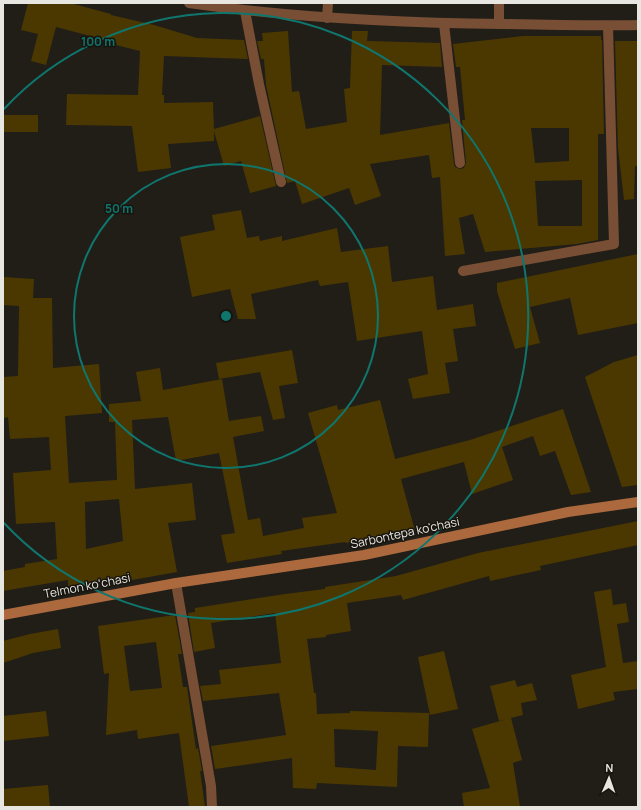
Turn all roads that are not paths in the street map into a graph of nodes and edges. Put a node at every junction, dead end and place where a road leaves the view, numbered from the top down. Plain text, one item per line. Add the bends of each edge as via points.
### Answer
1 (189, 3) edge
2 (328, 3) edge
3 (499, 3) edge
4 (245, 11) junction
5 (327, 18) junction
6 (444, 24) junction
7 (499, 24) junction
8 (638, 25) edge
9 (608, 26) junction
10 (460, 163) dead end
11 (281, 182) dead end
12 (463, 271) dead end
13 (638, 502) edge
14 (176, 583) junction
15 (3, 615) edge
16 (212, 807) edge

1 - 4 street
2 - 5 street
3 - 7 street
4 - 5 street
4 - 11 street
5 - 6 street
6 - 7 street
6 - 10 street
7 - 9 street
8 - 9 street
9 - 12 street via 614,244
13 - 14 street, Sarbontepa ko'chasi via 568,512 364,555
14 - 15 street, Telmon koʻchasi
14 - 16 street via 211,786

